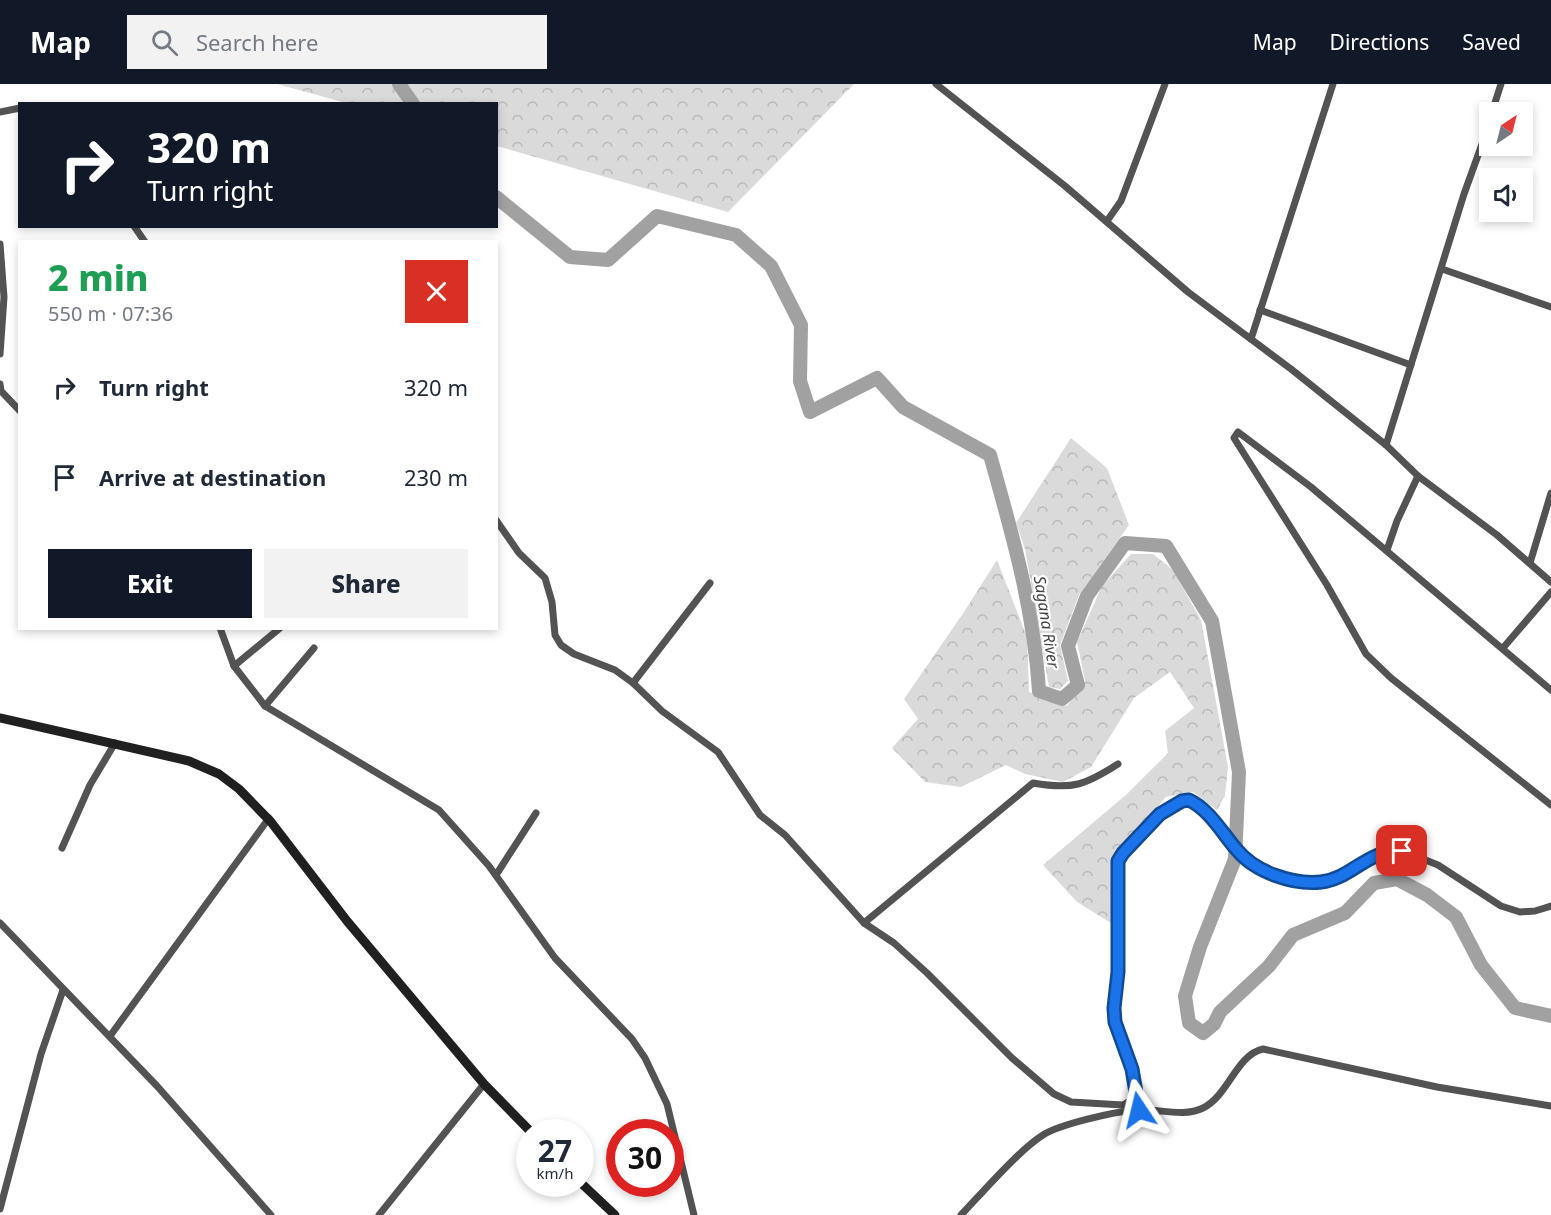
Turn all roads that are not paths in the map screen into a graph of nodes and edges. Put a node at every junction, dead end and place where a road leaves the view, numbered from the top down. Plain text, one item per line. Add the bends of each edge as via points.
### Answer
1 (936, 84) edge
2 (1166, 84) edge
3 (1333, 84) edge
4 (1501, 84) edge
5 (1495, 102) edge
6 (18, 108) edge
7 (0, 112) edge
8 (1479, 156) edge
9 (1107, 221) junction
10 (0, 244) edge
11 (1442, 269) junction
12 (1551, 307) edge
13 (1260, 310) junction
14 (1251, 339) junction
15 (0, 354) edge
16 (1411, 365) junction
17 (0, 384) edge
18 (18, 409) edge
19 (1386, 445) junction
20 (1418, 476) junction
21 (1551, 493) edge
22 (498, 523) edge
23 (1387, 550) junction
24 (1530, 563) junction
25 (1551, 582) edge
26 (710, 583) dead end
27 (1551, 592) edge
28 (221, 630) edge
29 (278, 630) edge
30 (314, 648) dead end
31 (1503, 648) junction
32 (234, 666) junction
33 (633, 683) junction
34 (1551, 690) edge
35 (265, 706) junction
36 (0, 718) edge
37 (115, 743) junction
38 (1118, 764) dead end
39 (1551, 805) edge
40 (536, 813) dead end
41 (269, 818) junction
42 (62, 848) dead end
43 (496, 875) junction
44 (1551, 906) edge
45 (0, 923) edge
46 (864, 923) junction
47 (63, 990) junction
48 (110, 1036) junction
49 (484, 1084) junction
50 (1137, 1097) junction
51 (1551, 1106) edge
52 (1139, 1110) junction
53 (518, 1119) edge
54 (594, 1195) edge
55 (2, 1198) edge
56 (0, 1209) edge
57 (271, 1215) edge
58 (379, 1215) edge
59 (615, 1215) edge
60 (694, 1215) edge
61 (961, 1215) edge

1 - 9 street
2 - 9 street via 1121,201
3 - 13 street
4 - 5 street
6 - 7 street
8 - 11 street
9 - 14 street via 1188,292
10 - 15 street via 4,297
11 - 12 street
11 - 16 street
13 - 14 street
13 - 16 street
14 - 19 street
16 - 19 street
17 - 18 street via 1,391
19 - 20 street
20 - 23 street
20 - 24 street
21 - 24 street
22 - 33 street via 519,553 544,578 552,602 555,635 561,645 615,670
23 - 31 street
23 - 39 street via 1239,432 1234,438 1366,654
24 - 25 street
26 - 33 street
27 - 31 street
28 - 32 street
29 - 32 street
30 - 35 street
31 - 34 street
32 - 35 street
33 - 46 street via 662,711 717,752 760,815 785,835
35 - 43 street via 439,810
36 - 37 street
37 - 41 street via 189,761 219,774
37 - 42 street via 90,785
38 - 46 street via 1089,782 1071,787 1033,783
40 - 43 street
41 - 48 street
41 - 49 street via 347,921
43 - 60 street via 555,958 609,1012 645,1058 667,1104
44 - 50 street via 1520,912 1501,906 1437,865 1402,851 1383,852 1321,882 1280,876 1247,861 1203,809 1189,800 1182,801 1146,827 1118,861 1115,1022 1132,1069
45 - 47 street
46 - 50 street via 911,958 1054,1094 1071,1102 1123,1105
47 - 48 street
47 - 55 street via 41,1054
48 - 57 street
49 - 53 street
49 - 58 street
50 - 52 street
51 - 52 street via 1394,1078 1263,1049 1253,1052 1217,1100 1202,1108 1180,1113
52 - 61 street via 1044,1133
54 - 59 street
55 - 56 street

